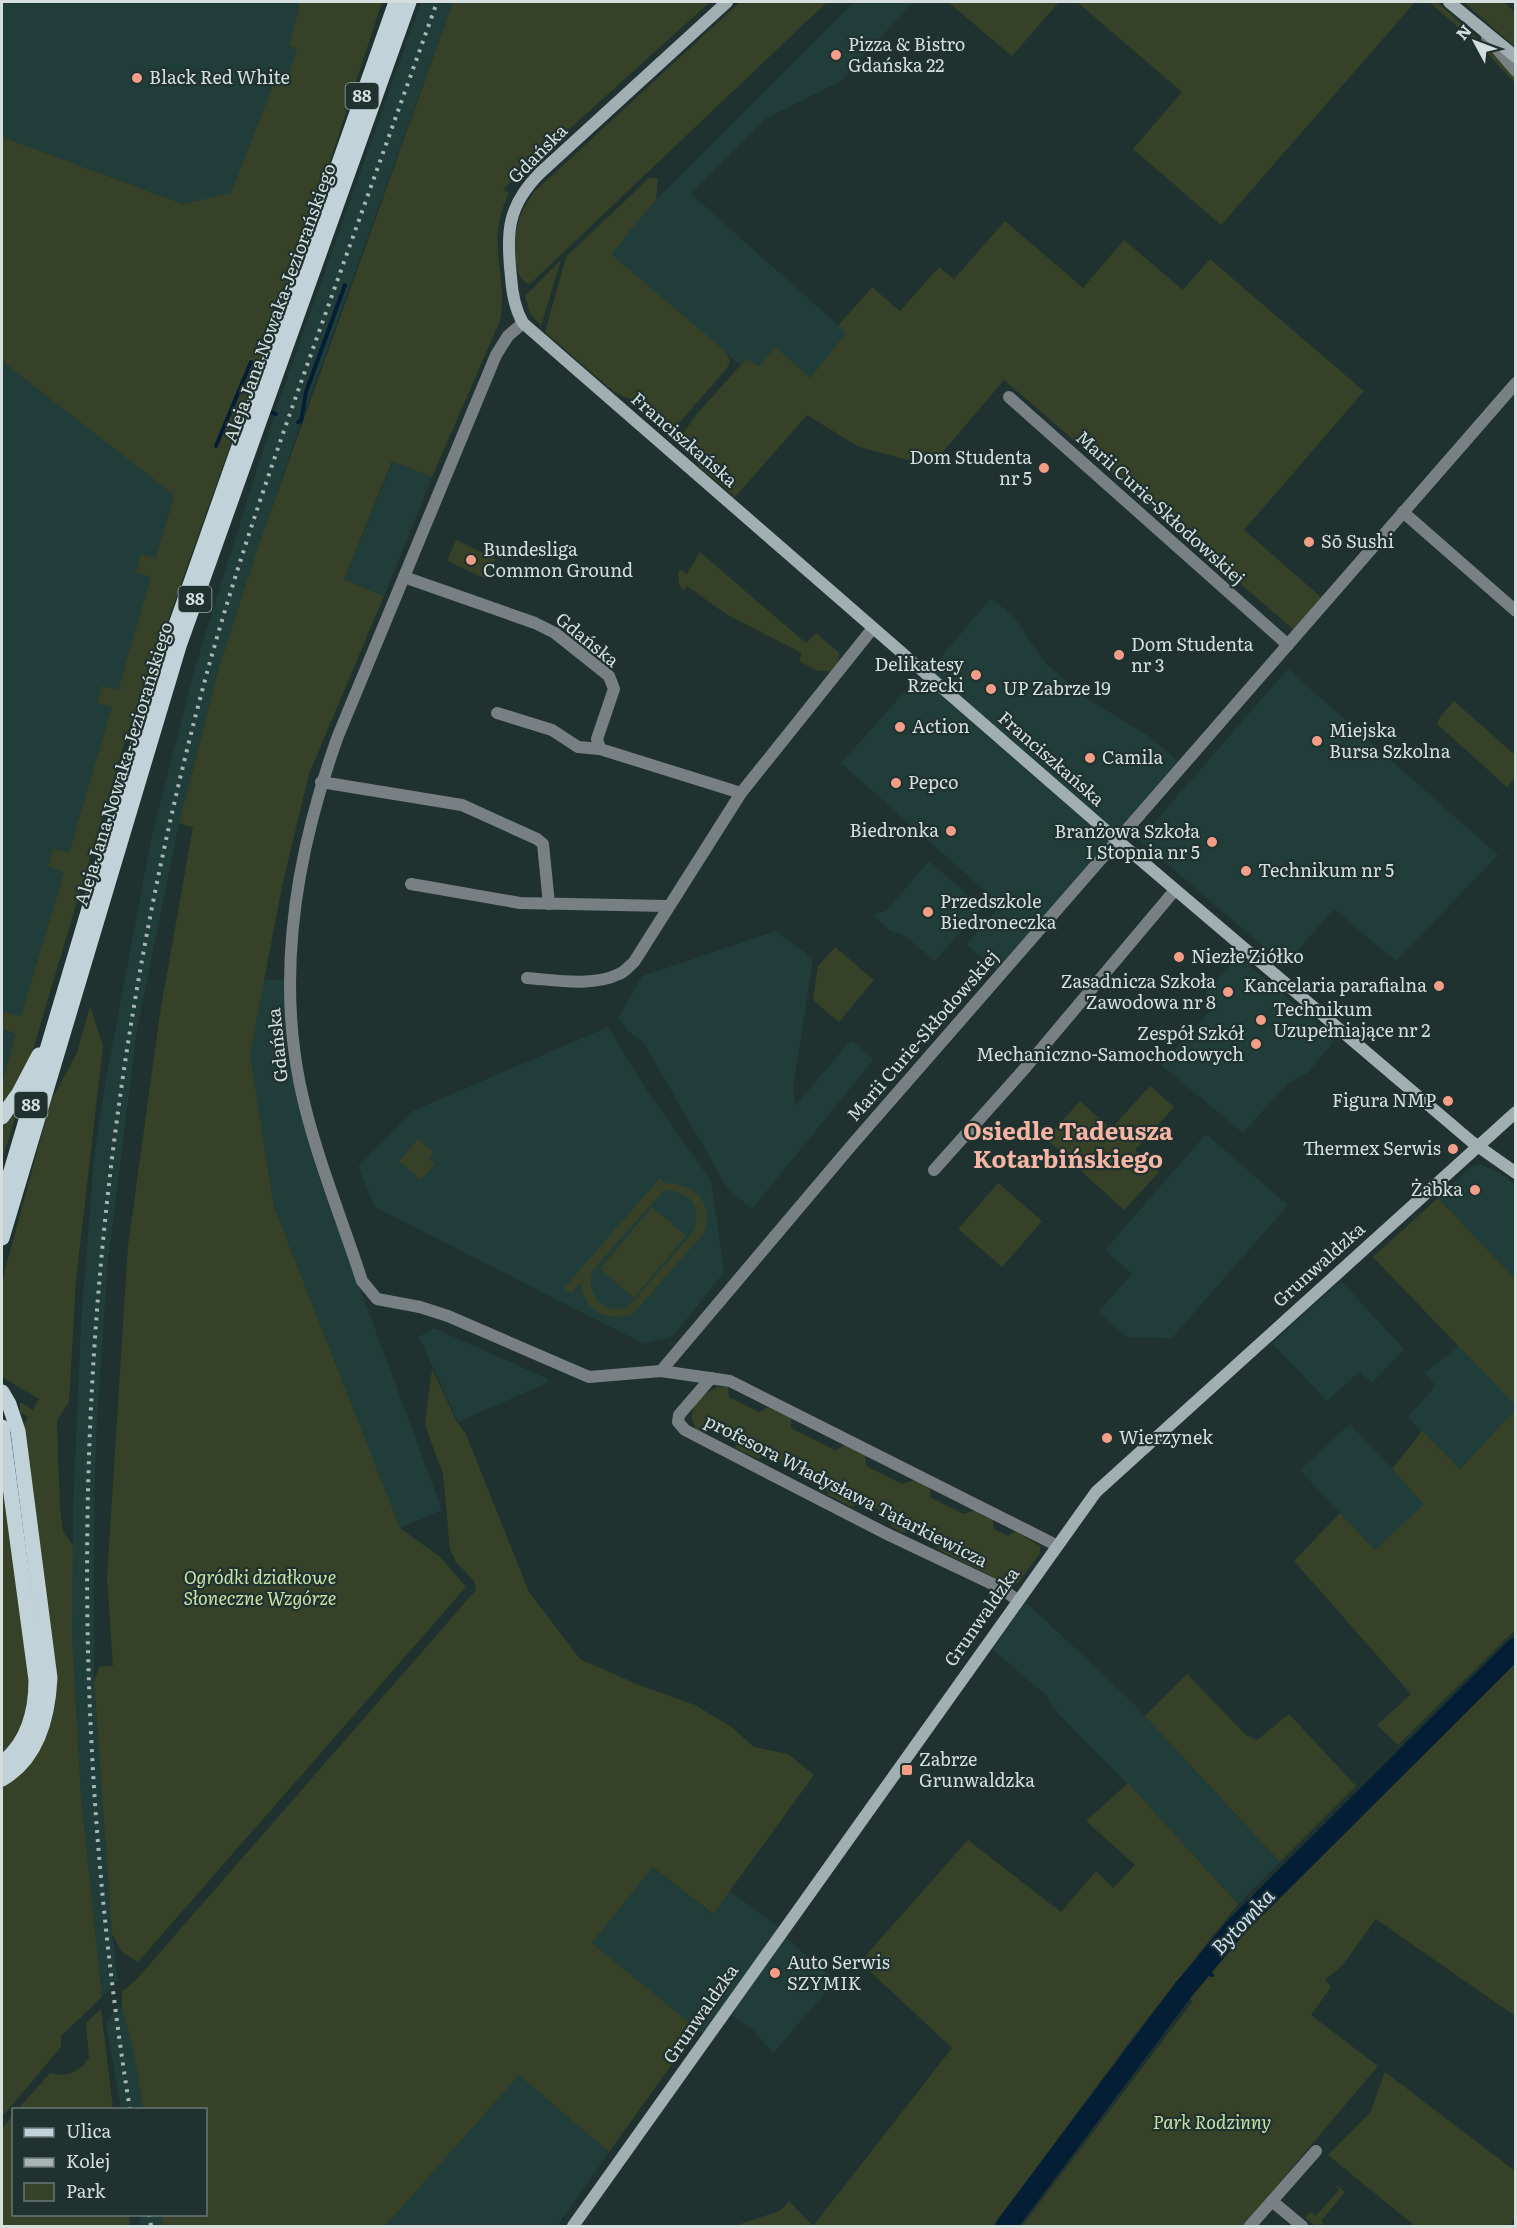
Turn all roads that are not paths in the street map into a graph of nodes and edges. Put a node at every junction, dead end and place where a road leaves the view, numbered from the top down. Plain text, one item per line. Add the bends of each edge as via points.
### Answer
1 (396, 2) edge
2 (408, 2) edge
3 (727, 2) edge
4 (1449, 2) edge
5 (1481, 29) junction
6 (1515, 57) edge
7 (1515, 71) edge
8 (523, 322) junction
9 (1514, 388) edge
10 (1009, 397) dead end
11 (1403, 512) junction
12 (404, 577) junction
13 (1515, 611) edge
14 (873, 628) junction
15 (1288, 645) junction
16 (497, 714) dead end
17 (600, 749) junction
18 (321, 782) junction
19 (741, 793) junction
20 (1117, 840) junction
21 (411, 884) dead end
22 (1175, 891) junction
23 (549, 904) junction
24 (667, 906) junction
25 (527, 978) dead end
26 (60, 1009) junction
27 (1515, 1112) edge
28 (2, 1117) edge
29 (1478, 1146) junction
30 (934, 1170) dead end
31 (1515, 1173) edge
32 (2, 1201) edge
33 (2, 1238) edge
34 (661, 1371) junction
35 (711, 1378) junction
36 (2, 1392) edge
37 (2, 1426) edge
38 (1056, 1545) junction
39 (1017, 1600) junction
40 (2, 1763) edge
41 (2, 1779) edge
42 (1316, 2151) dead end
43 (1272, 2201) junction
44 (573, 2226) edge
45 (1250, 2226) edge
46 (1302, 2226) edge

1 - 26 main road, Aleja Jana Nowaka-Jeziorańskiego / 88 via 167,648
2 - 33 main road, Aleja Jana Nowaka-Jeziorańskiego / 88 via 173,665
3 - 8 street, Gdańska via 521,194 510,224 508,253 515,302
4 - 5 street
5 - 6 street
5 - 7 street
8 - 12 street, Gdańska via 499,349
8 - 14 street, Franciszkańska
9 - 11 street, Marii Curie-Skłodowskiej
10 - 15 street, Marii Curie-Skłodowskiej
11 - 13 street
11 - 15 street, Marii Curie-Skłodowskiej
12 - 17 street, Gdańska via 535,623 555,633 609,676 614,689 597,739
12 - 18 street, Gdańska
14 - 19 street
14 - 20 street, Franciszkańska
15 - 20 street, Marii Curie-Skłodowskiej
16 - 17 street via 552,730 578,747
17 - 19 street
18 - 23 street via 462,805 537,839 543,844
18 - 34 street, Gdańska via 303,850 295,909 291,969 295,1045 311,1129 362,1281 371,1294 384,1301 448,1316 589,1377
19 - 24 street
20 - 22 street, Franciszkańska
20 - 34 street, Marii Curie-Skłodowskiej
21 - 23 street via 477,898
22 - 29 street, Franciszkańska
22 - 30 street
23 - 24 street
24 - 25 street via 641,953 620,974 580,981
26 - 28 main road
26 - 32 main road, Aleja Jana Nowaka-Jeziorańskiego / 88
27 - 29 street, Grunwaldzka
29 - 31 street, Franciszkańska
29 - 38 street, Grunwaldzka via 1115,1472
34 - 35 street
35 - 38 street via 730,1381 751,1391
35 - 39 street, profesora Władysława Tatarkiewicza via 678,1415 685,1430 1001,1588
36 - 41 main road via 18,1431 50,1678 46,1719 40,1735 21,1764
37 - 40 main road via 36,1680 28,1729
38 - 39 street, Grunwaldzka
39 - 44 street, Grunwaldzka
42 - 43 street
43 - 45 street
43 - 46 street

